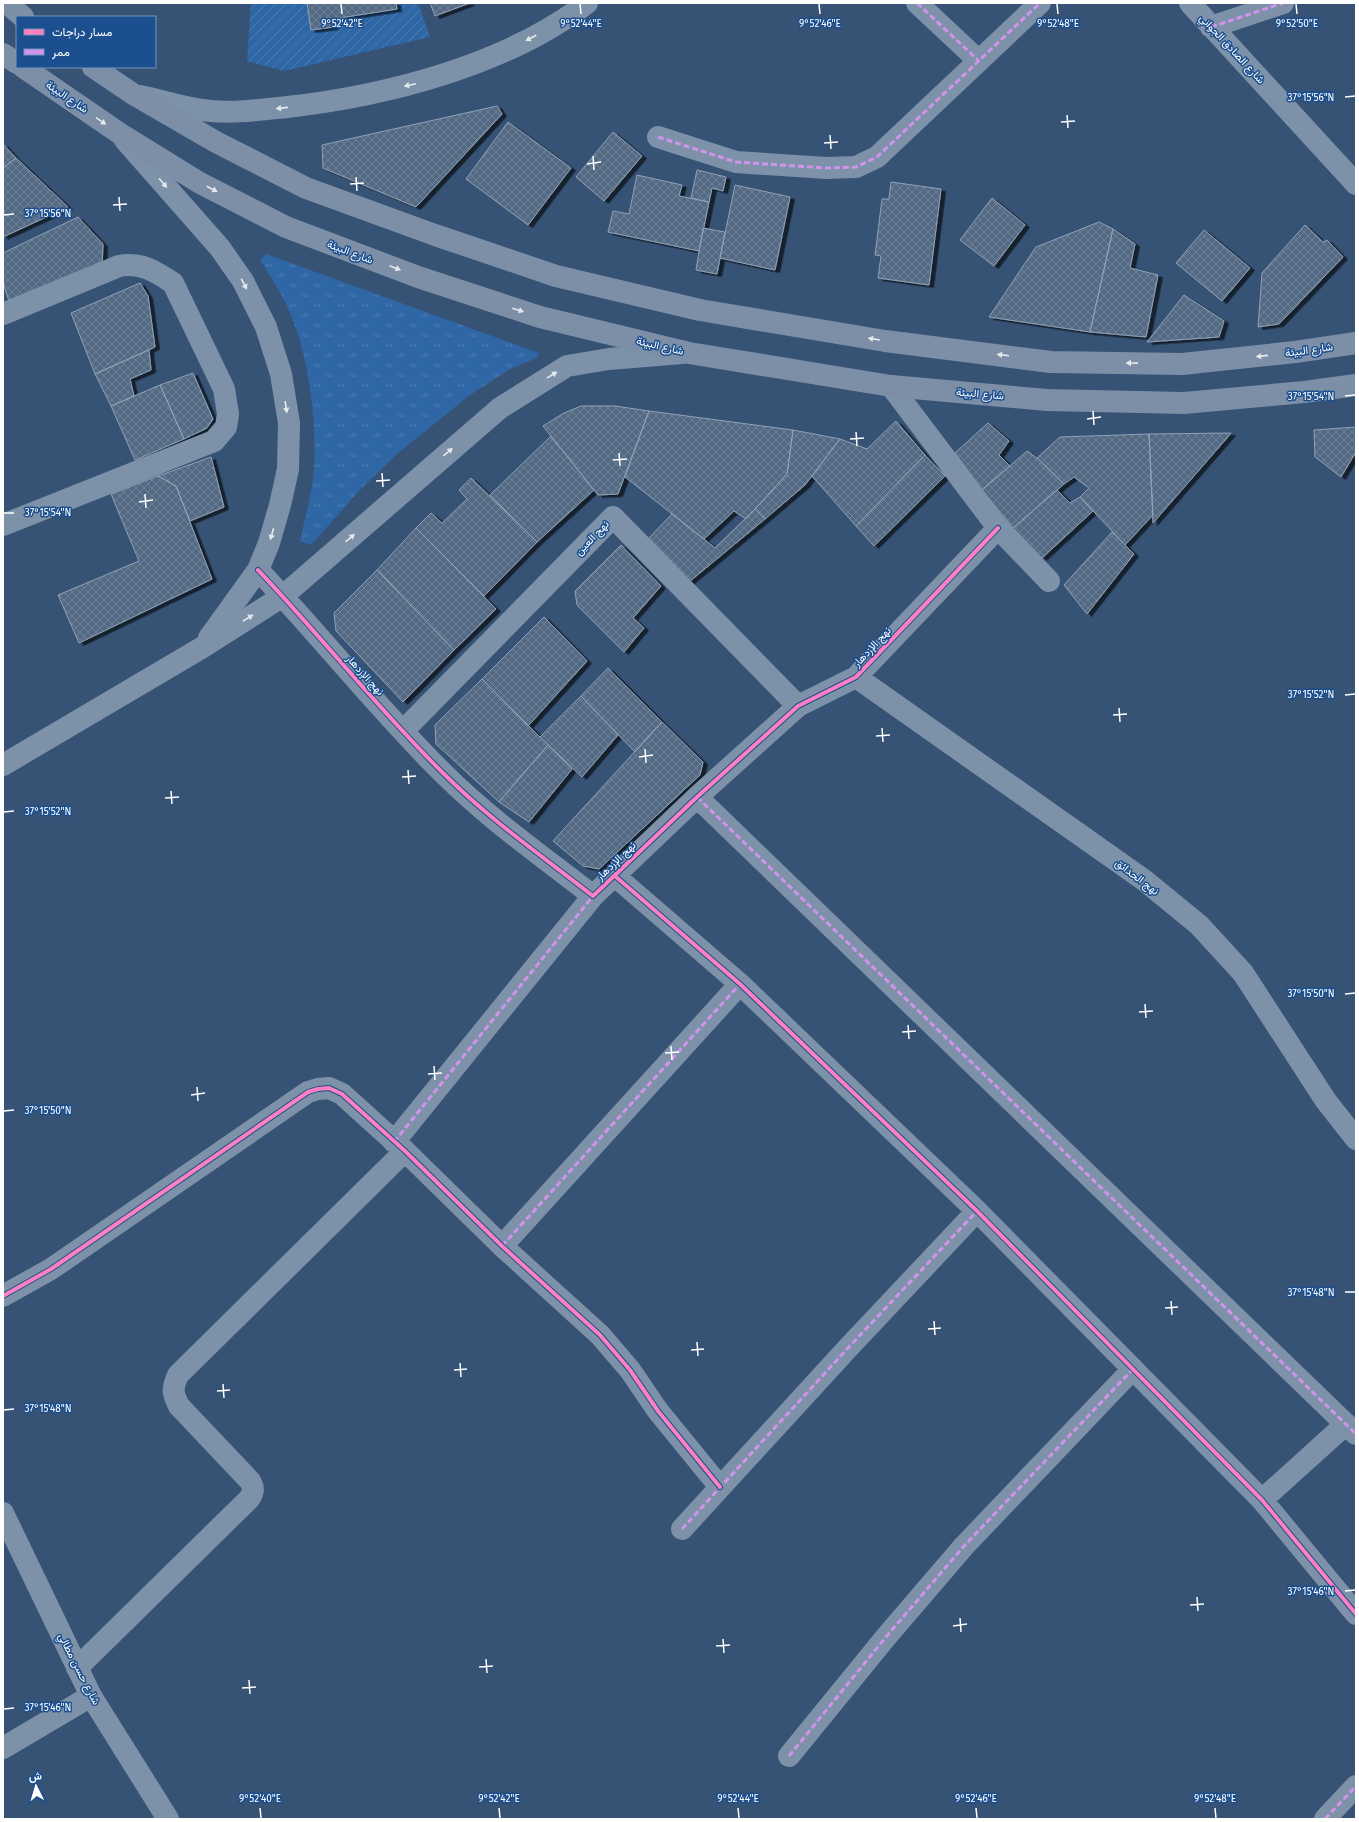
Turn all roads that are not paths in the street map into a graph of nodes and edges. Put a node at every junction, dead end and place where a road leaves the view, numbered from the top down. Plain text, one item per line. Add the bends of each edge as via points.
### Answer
1 (7, 3) edge
2 (587, 3) edge
3 (917, 3) edge
4 (1040, 3) edge
5 (1190, 3) edge
6 (1283, 3) edge
7 (22, 16) edge
8 (1211, 27) junction
9 (3, 54) edge
10 (979, 61) junction
11 (16, 62) edge
12 (24, 68) edge
13 (94, 68) edge
14 (133, 94) junction
15 (119, 133) junction
16 (658, 137) dead end
17 (1356, 184) edge
18 (3, 314) edge
19 (1356, 343) edge
20 (689, 353) junction
21 (1356, 385) edge
22 (890, 386) junction
23 (3, 525) edge
24 (998, 528) junction
25 (258, 570) junction
26 (1049, 581) dead end
27 (283, 596) junction
28 (203, 647) junction
29 (856, 677) junction
30 (798, 706) junction
31 (403, 731) junction
32 (3, 765) edge
33 (696, 797) junction
34 (615, 876) junction
35 (593, 896) junction
36 (740, 984) junction
37 (1356, 1139) edge
38 (400, 1147) junction
39 (976, 1211) junction
40 (502, 1246) junction
41 (3, 1296) edge
42 (1133, 1369) junction
43 (1351, 1429) edge
44 (720, 1487) junction
45 (1262, 1500) junction
46 (3, 1513) edge
47 (682, 1529) dead end
48 (1356, 1614) edge
49 (77, 1668) junction
50 (91, 1696) junction
51 (3, 1748) edge
52 (789, 1756) dead end
53 (1356, 1786) edge
54 (168, 1819) edge
55 (1325, 1819) edge

1 - 7 main road
2 -> 14 street via 565,21 507,51 417,83 324,103 247,111 203,110
3 - 10 street
4 - 10 street
5 - 8 street, شارع الصادق الجواني
6 - 8 street
8 - 17 street, شارع الصادق الجواني
9 - 11 main road
10 - 16 street via 876,157 856,167 826,168 736,162
12 -> 15 main road, شارع البيئة
13 - 14 main road, شارع البيئة
19 -> 14 main road, شارع البيئة via 1182,364 1051,362 885,341 700,310 556,276 306,188 216,142
15 -> 20 main road, شارع البيئة via 200,183 294,230 418,277 540,318
15 -> 25 street via 220,248 243,281 266,327 281,374 288,423 288,469 269,543
18 - 23 street via 119,266 143,266 158,272 173,283 224,389 228,414 226,427 214,441
20 - 22 main road, شارع البيئة
27 -> 20 street via 500,408 567,366 609,359
21 - 22 main road, شارع البيئة via 1184,403 1047,400
22 - 24 street
24 - 26 street
24 - 29 street, نهج الإزدهار
25 - 27 street, نهج الإزدهار
25 - 28 street
28 -> 27 street
27 - 31 street, نهج الإزدهار
28 - 32 street
29 - 30 street, نهج الإزدهار
29 - 37 street, نهج الحدائق via 1144,880 1199,925 1243,973 1326,1101
30 - 31 street, نهج العين via 613,517
30 - 33 street, نهج الإزدهار
31 - 35 street, نهج الإزدهار via 444,774 497,822
33 - 34 street, نهج الإزدهار
33 - 43 street
34 - 35 street, نهج الإزدهار
34 - 36 street
35 - 38 street
36 - 39 street
36 - 40 street
38 - 40 street
38 - 41 street via 342,1094 329,1088 308,1092 51,1269
38 - 49 street via 178,1375 173,1388 179,1406 250,1481 254,1488 253,1494
39 - 42 street
39 - 44 street
40 - 44 street via 600,1335
42 - 45 street
42 - 52 street via 964,1546
43 - 45 street
44 - 47 street
45 - 48 street
46 - 49 street, شارع حسن مطالي
49 - 50 street, شارع حسن مطالي
50 - 51 street
50 - 54 street, شارع حسن مطالي
53 - 55 street

